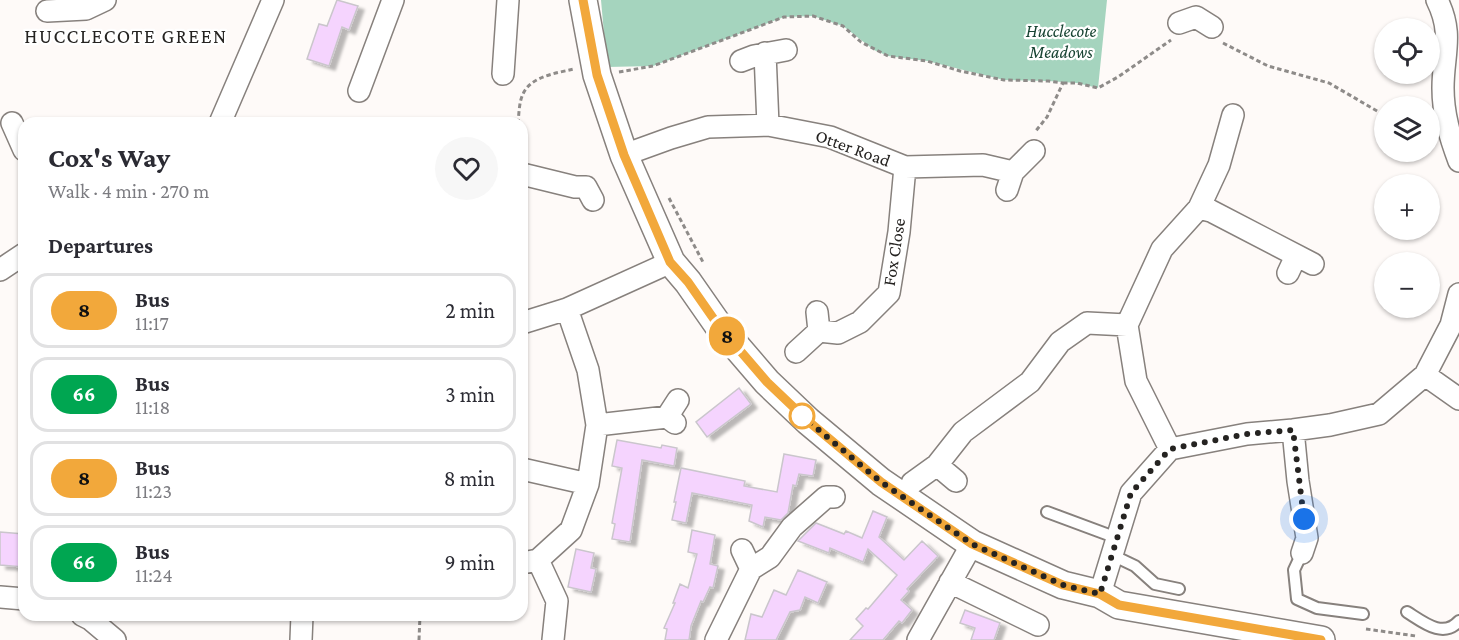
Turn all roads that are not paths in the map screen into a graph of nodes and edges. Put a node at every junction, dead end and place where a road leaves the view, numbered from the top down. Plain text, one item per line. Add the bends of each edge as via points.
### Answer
1 (105, 0) edge
2 (273, 0) edge
3 (393, 0) edge
4 (508, 0) edge
5 (583, 0) edge
6 (1437, 0) edge
7 (47, 11) dead end
8 (1454, 42) edge
9 (786, 50) dead end
10 (765, 53) junction
11 (741, 61) dead end
12 (503, 74) dead end
13 (359, 91) dead end
14 (1233, 115) dead end
15 (223, 117) edge
16 (12, 123) dead end
17 (768, 125) junction
18 (18, 136) edge
19 (1034, 151) road end
20 (624, 155) junction
21 (1459, 161) edge
22 (905, 167) junction
23 (528, 175) edge
24 (593, 200) dead end
25 (1198, 208) junction
26 (18, 258) edge
27 (670, 262) junction
28 (1299, 264) dead end
29 (0, 270) edge
30 (1459, 294) edge
31 (567, 309) junction
32 (528, 321) edge
33 (1127, 325) junction
34 (796, 352) dead end
35 (1425, 375) junction
36 (1459, 399) edge
37 (673, 413) dead end
38 (597, 424) junction
39 (1293, 430) junction
40 (1170, 449) junction
41 (937, 465) junction
42 (528, 470) edge
43 (956, 481) dead end
44 (912, 483) dead end
45 (588, 484) junction
46 (834, 497) dead end
47 (1047, 513) dead end
48 (972, 544) junction
49 (1115, 547) junction
50 (1302, 553) joint
51 (530, 562) edge
52 (950, 582) junction
53 (1179, 589) dead end
54 (1100, 594) junction
55 (0, 597) edge
56 (18, 598) edge
57 (1407, 612) dead end
58 (1363, 614) dead end
59 (94, 621) edge
60 (302, 621) edge
61 (1459, 621) edge
62 (1038, 625) dead end
63 (115, 640) edge
64 (302, 640) edge
65 (553, 640) edge
66 (716, 640) edge
67 (918, 640) edge
68 (1321, 640) edge

1 - 7 street via 86,9
2 - 15 street
3 - 13 street
4 - 12 street
5 - 20 street via 586,72
6 - 8 street
8 - 21 street via 1443,87 1447,129
9 - 10 street
10 - 11 street
10 - 17 street
14 - 25 street via 1219,165
16 - 18 street
17 - 20 street, Otter Road via 708,127
17 - 22 street, Otter Road via 830,136
19 - 22 street, Otter Road via 1010,181 983,165
20 - 27 street
22 - 34 street, Fox Close via 889,293 860,322 838,333 818,322
23 - 24 street via 586,188
25 - 28 street via 1211,211
25 - 33 street via 1162,249
26 - 29 street
27 - 31 street
27 - 48 street via 767,382 808,421 881,482
30 - 35 street via 1451,325
31 - 32 street
31 - 38 street via 588,370
33 - 40 street via 1136,381
33 - 41 street via 1087,323 1060,342 1029,382 963,432
35 - 36 street
35 - 39 street via 1379,414
37 - 38 street
38 - 45 street
39 - 40 street via 1247,434
39 - 50 street via 1307,538
40 - 49 street via 1131,493
41 - 43 street
41 - 44 street
42 - 45 street
45 - 51 street via 570,530
46 - 66 street via 826,497 811,509 770,557 747,559
47 - 49 lane
48 - 52 street
48 - 54 street via 1063,585
49 - 53 lane via 1155,584
49 - 54 street
50 - 58 lane via 1294,570 1297,599 1317,608
51 - 65 street via 557,601
52 - 62 street
52 - 67 street
54 - 68 street via 1119,605
55 - 56 street
57 - 61 lane via 1438,629 1451,628
59 - 63 street
60 - 64 street

